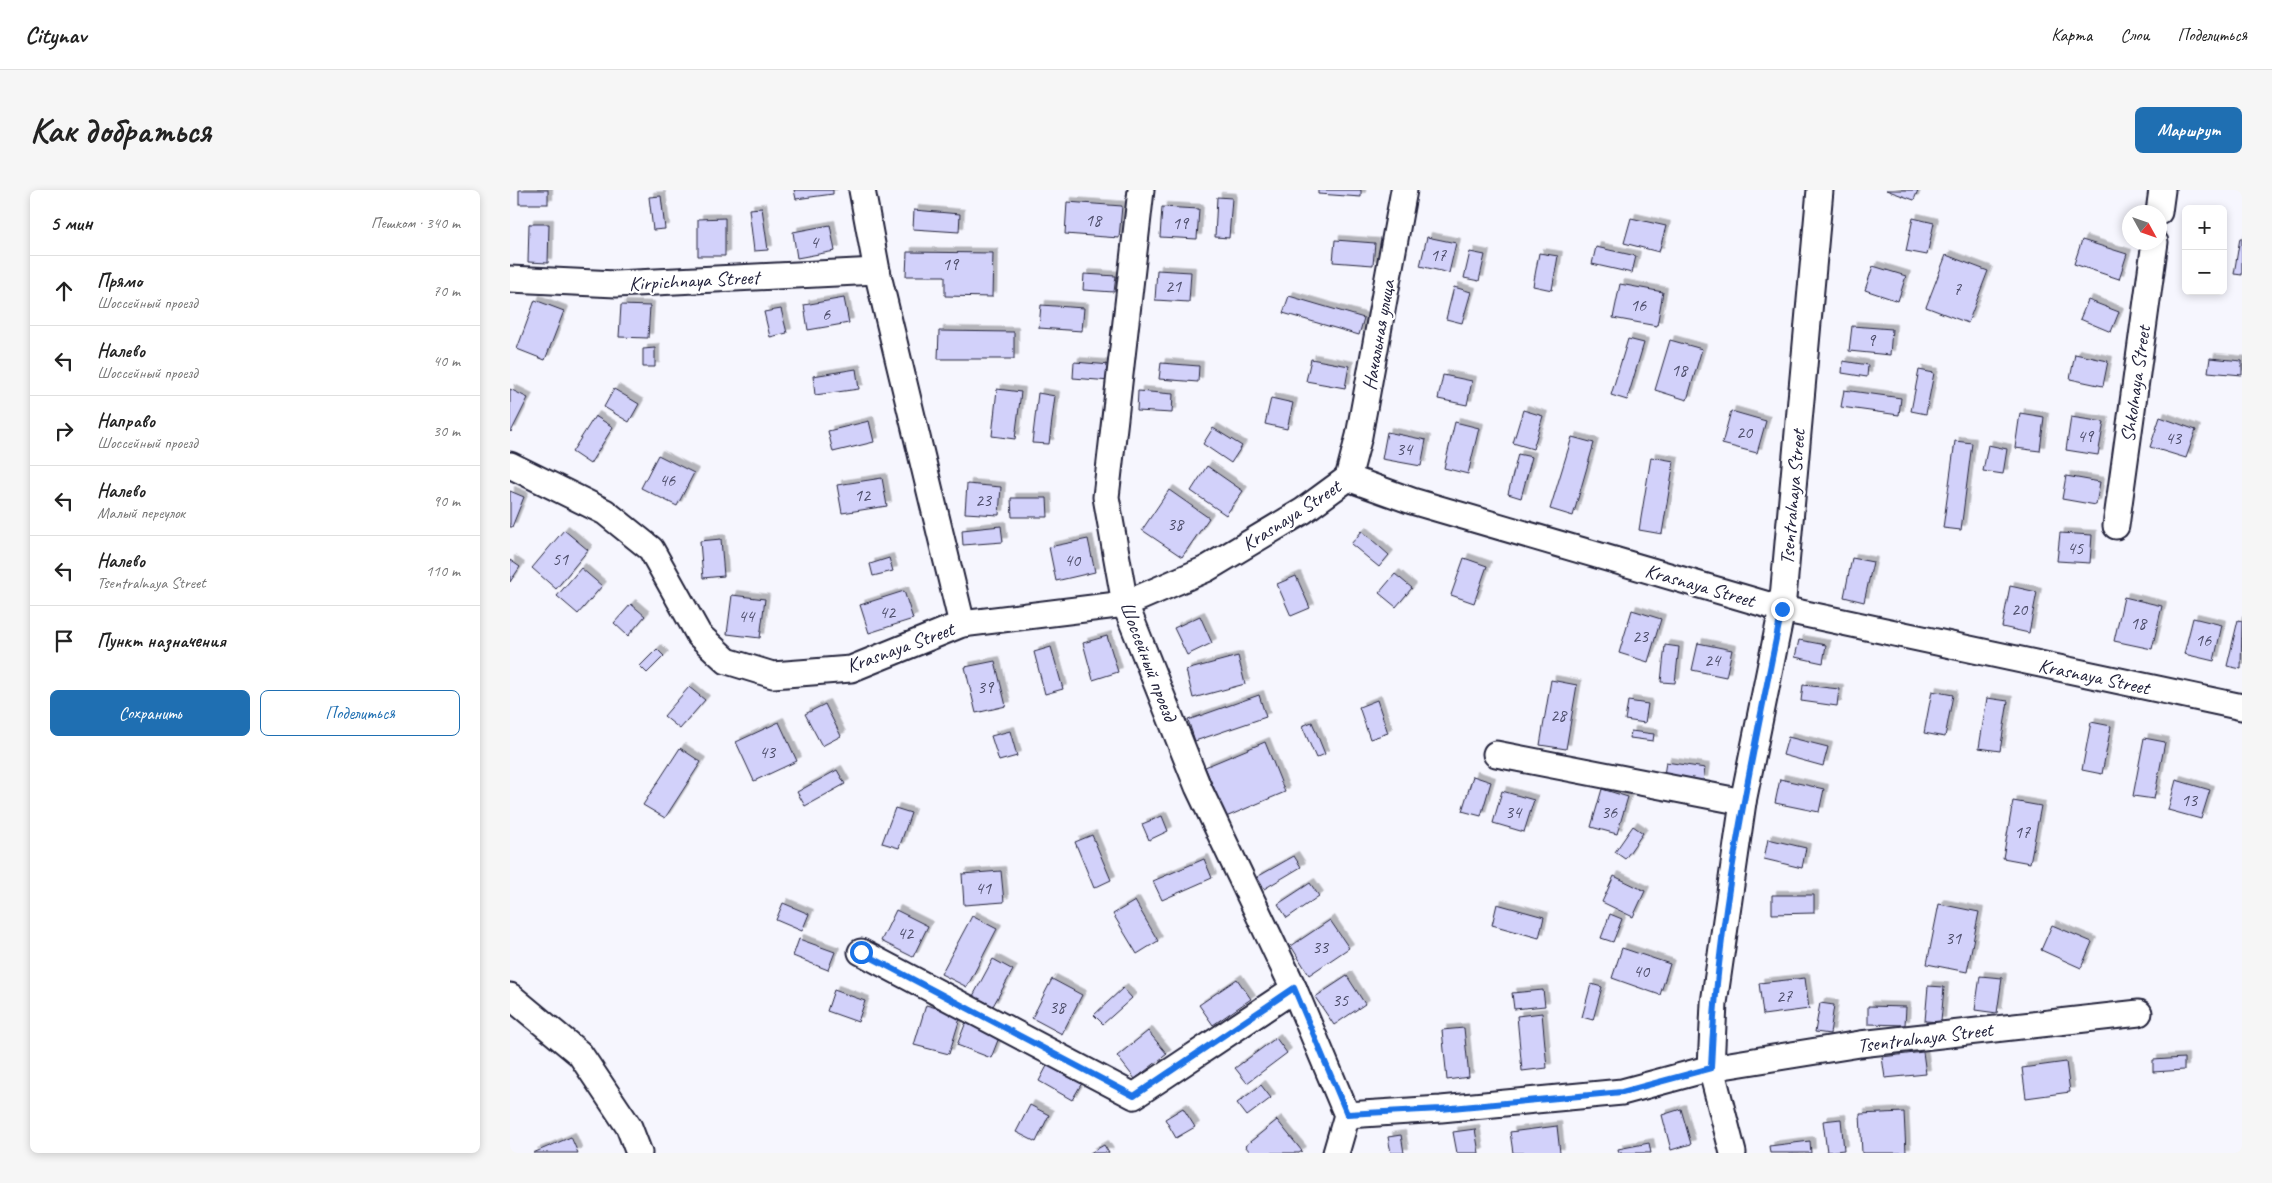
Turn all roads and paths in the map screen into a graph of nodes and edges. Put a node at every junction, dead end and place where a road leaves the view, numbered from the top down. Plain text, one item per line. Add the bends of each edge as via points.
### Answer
1 (862, 190) edge
2 (1141, 190) edge
3 (1404, 190) edge
4 (1820, 190) edge
5 (2162, 190) edge
6 (2160, 205) edge
7 (2154, 250) edge
8 (878, 271) junction
9 (510, 280) edge
10 (510, 465) edge
11 (1348, 478) junction
12 (2116, 526) dead end
13 (1125, 604) junction
14 (1782, 609) junction
15 (962, 624) junction
16 (2242, 707) edge
17 (1496, 754) dead end
18 (1744, 802) junction
19 (861, 952) dead end
20 (1294, 988) junction
21 (510, 996) edge
22 (2139, 1013) dead end
23 (1711, 1068) junction
24 (1347, 1114) junction
25 (639, 1153) edge
26 (1336, 1153) edge
27 (1733, 1153) edge

1 - 8 street
2 - 13 street, Шоссейный проезд via 1106,497
3 - 11 street, Начальная улица via 1359,436
4 - 14 street, Tsentralnaya Street
5 - 6 street
7 - 12 street, Shkolnaya Street
8 - 9 street, Kirpichnaya Street via 616,284
8 - 15 street
10 - 15 street, Krasnaya Street via 605,512 651,550 699,635 726,661 773,675 851,669
11 - 13 street, Krasnaya Street via 1303,511 1206,569
11 - 14 street, Krasnaya Street via 1412,501
13 - 15 street, Krasnaya Street
13 - 20 street, Шоссейный проезд via 1198,787
14 - 16 street, Krasnaya Street
14 - 18 street, Tsentralnaya Street
17 - 18 street
18 - 23 street, Tsentralnaya Street via 1714,1003
19 - 20 street via 1134,1096
20 - 24 street, Шоссейный проезд
21 - 25 street via 580,1054 629,1127
22 - 23 street, Tsentralnaya Street via 1860,1044
23 - 24 street via 1622,1092 1441,1109
23 - 27 street, Tsentralnaya Street
24 - 26 street

